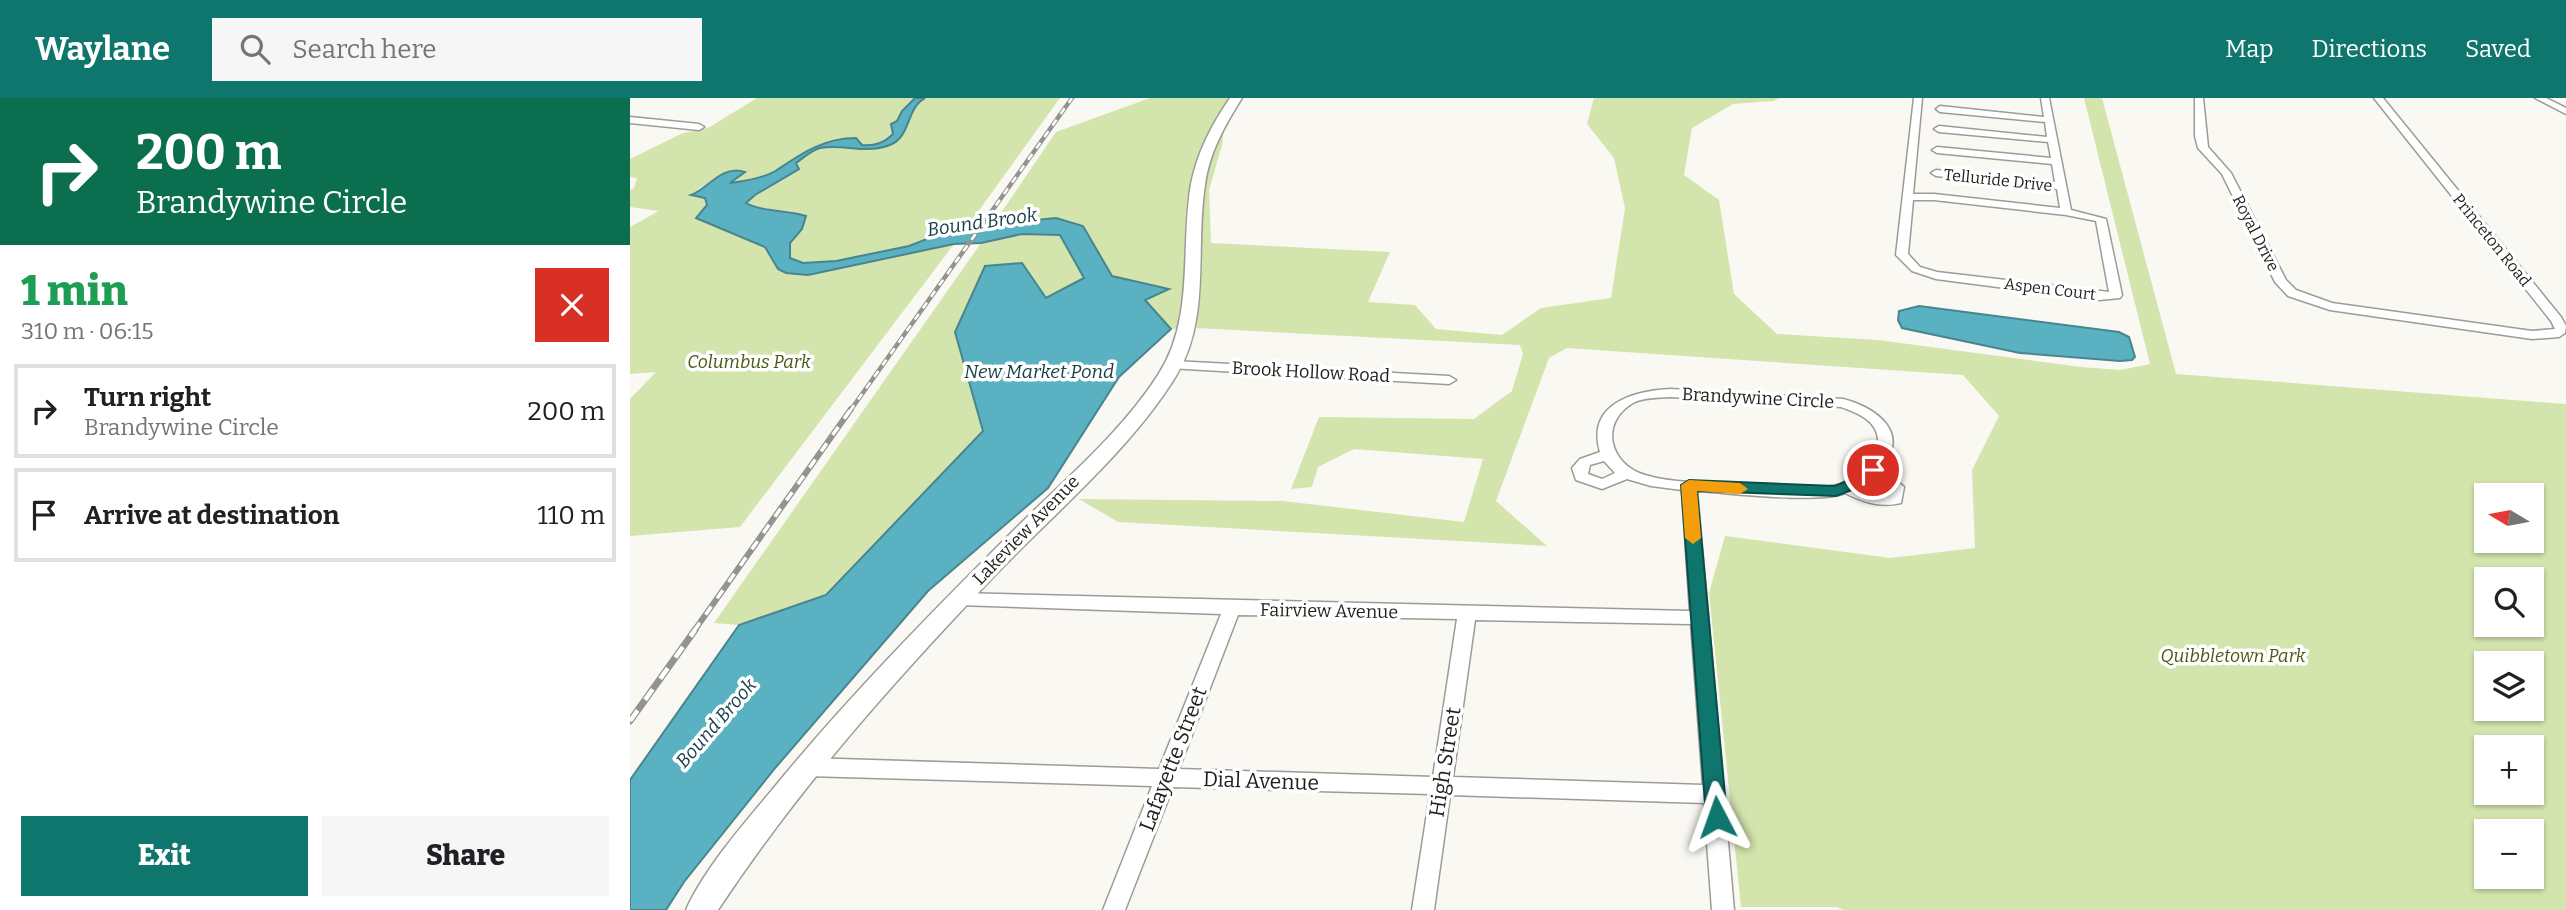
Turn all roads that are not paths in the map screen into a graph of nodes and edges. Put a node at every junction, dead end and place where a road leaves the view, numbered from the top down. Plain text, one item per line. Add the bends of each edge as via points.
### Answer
1 (1236, 98) edge
2 (1918, 98) edge
3 (1941, 98) edge
4 (2045, 98) edge
5 (2199, 98) edge
6 (2378, 98) edge
7 (2539, 98) edge
8 (1940, 109) junction
9 (2566, 111) edge
10 (630, 120) edge
11 (2049, 120) junction
12 (699, 127) dead end
13 (1939, 129) junction
14 (2053, 140) junction
15 (1937, 150) junction
16 (2057, 162) junction
17 (1936, 173) junction
18 (2061, 186) junction
19 (1906, 197) junction
20 (1934, 197) junction
21 (2066, 212) junction
22 (2496, 330) joint
23 (2559, 335) edge
24 (1174, 365) junction
25 (1449, 380) dead end
26 (1607, 455) junction
27 (1873, 470) junction
28 (1627, 474) junction
29 (1689, 485) junction
30 (1847, 488) junction
31 (959, 598) junction
32 (1233, 608) junction
33 (1467, 614) junction
34 (1700, 618) junction
35 (807, 767) junction
36 (1166, 778) junction
37 (1441, 788) junction
38 (1715, 794) junction
39 (701, 910) edge
40 (1114, 910) edge
41 (1423, 910) edge
42 (1723, 910) edge

1 - 24 main road, Lakeview Avenue via 1213,139 1198,184 1188,317
2 - 19 street, Aspen Court
3 - 8 street
4 - 11 street
5 - 22 street, Royal Drive via 2203,148 2225,173 2281,282 2292,293 2330,306
6 - 23 street, Princeton Road via 2557,320
7 - 9 street
8 - 11 street via 1992,110
8 - 13 street
10 - 12 street
11 - 14 street
13 - 14 street
13 - 15 street
14 - 16 street
15 - 16 street
15 - 17 street
16 - 18 street
17 - 18 street, Telluride Drive
17 - 20 street
18 - 21 street
19 - 20 street, Aspen Court
19 - 21 street, Aspen Court via 1902,255 1916,268 1936,275 2116,295 2101,219
20 - 21 street, Aspen Court
22 - 23 street, Princeton Road
24 - 25 street, Brook Hollow Road
24 - 31 main road, Lakeview Avenue via 1111,442
26 - 27 street, Brandywine Circle via 1605,434 1619,405 1640,395 1670,393 1854,406 1877,418 1885,431 1885,449
26 - 28 street
26 - 28 street via 1585,462 1581,477 1602,484
27 - 30 street
27 - 30 street via 1896,487 1895,499 1884,502
28 - 29 street
29 - 30 street via 1815,492
29 - 34 street
31 - 32 street, Fairview Avenue
31 - 35 main road, Lakeview Avenue
32 - 33 street, Fairview Avenue
32 - 36 street, Lafayette Street
33 - 34 street, Fairview Avenue
33 - 37 street, High Street
34 - 38 street
35 - 36 street, Dial Avenue
35 - 39 main road, Lakeview Avenue
36 - 37 street, Dial Avenue
36 - 40 street, Lafayette Street
37 - 38 street, Dial Avenue
37 - 41 street, High Street
38 - 42 street

